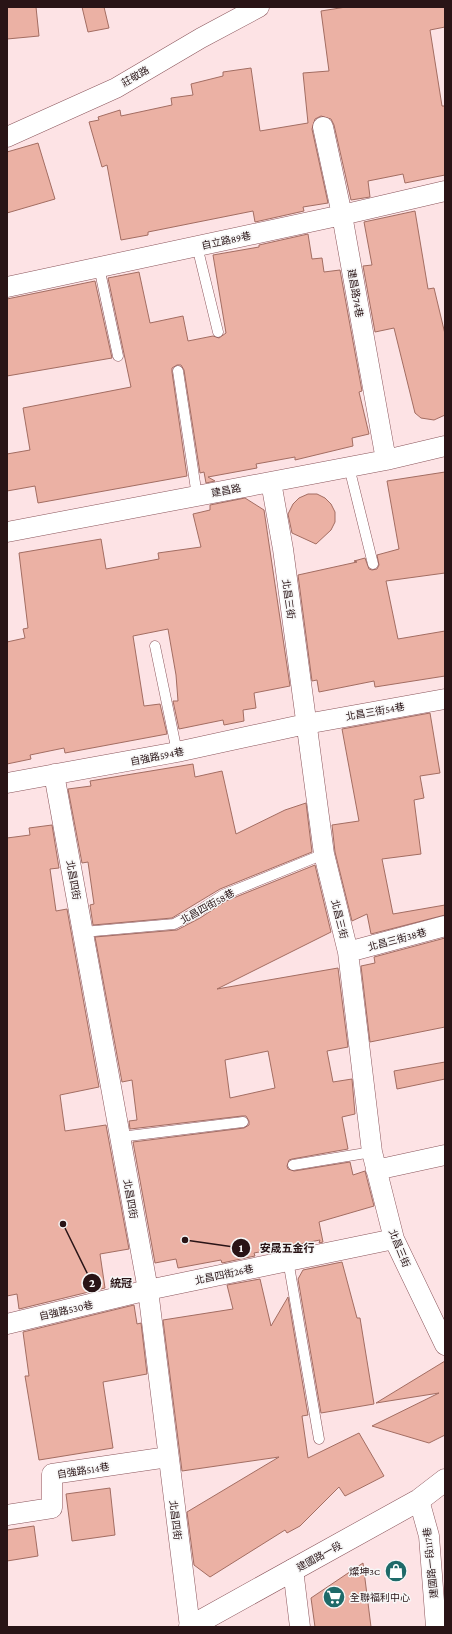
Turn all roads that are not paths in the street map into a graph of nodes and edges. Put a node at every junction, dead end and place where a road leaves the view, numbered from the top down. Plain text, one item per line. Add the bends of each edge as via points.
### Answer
1 (260, 7) edge
2 (323, 127) dead end
3 (7, 137) edge
4 (445, 191) edge
5 (342, 215) junction
6 (197, 246) junction
7 (99, 267) junction
8 (7, 286) edge
9 (218, 332) dead end
10 (118, 356) dead end
11 (178, 371) dead end
12 (445, 446) edge
13 (386, 460) junction
14 (349, 467) junction
15 (271, 482) junction
16 (197, 496) junction
17 (7, 532) edge
18 (373, 564) dead end
19 (155, 646) dead end
20 (445, 699) edge
21 (306, 724) junction
22 (177, 752) junction
23 (54, 774) junction
24 (7, 783) edge
25 (324, 854) junction
26 (445, 926) edge
27 (83, 932) junction
28 (348, 952) junction
29 (243, 1122) dead end
30 (120, 1137) junction
31 (445, 1155) edge
32 (374, 1161) junction
33 (293, 1164) dead end
34 (394, 1239) junction
35 (288, 1260) junction
36 (148, 1290) junction
37 (7, 1324) edge
38 (445, 1345) edge
39 (319, 1439) dead end
40 (168, 1457) junction
41 (445, 1480) edge
42 (419, 1500) junction
43 (7, 1516) edge
44 (437, 1535) edge
45 (294, 1570) junction
46 (190, 1627) edge
47 (300, 1627) edge
48 (436, 1627) edge

1 - 3 street, 莊敬路 via 116,88
2 - 5 street, 建昌路74巷
4 - 5 street, 自立路89巷
5 - 6 street, 自立路89巷
5 - 13 street, 建昌路74巷
6 - 7 street, 自立路89巷
6 - 9 lane
7 - 8 street, 自立路89巷
7 - 10 lane
11 - 16 lane
12 - 13 street, 建昌路
13 - 14 street, 建昌路
14 - 15 street, 建昌路
14 - 18 lane
15 - 16 street, 建昌路
15 - 21 street, 北昌三街 via 283,549
16 - 17 street, 建昌路
19 - 22 lane
20 - 21 street, 北昌三街54巷
21 - 22 street, 自強路594巷
21 - 25 street, 北昌三街
22 - 23 street, 自強路594巷
23 - 24 street, 自強路594巷
23 - 27 street, 北昌四街
25 - 27 lane, 北昌四街58巷 via 223,895 174,924
25 - 28 street, 北昌三街
26 - 28 street, 北昌三街38巷
27 - 30 street, 北昌四街
28 - 32 street, 北昌三街
29 - 30 lane
30 - 36 street, 北昌四街
31 - 32 street
32 - 33 lane
32 - 34 street, 北昌三街
34 - 35 street, 北昌四街26巷
34 - 38 street, 北昌三街
35 - 36 street, 北昌四街26巷
35 - 39 lane
36 - 37 street, 自強路530巷
36 - 40 street, 北昌四街
40 - 43 street, 自強路514巷 via 52,1474 52,1508
40 - 46 street, 北昌四街
41 - 42 street, 建國路一段
42 - 44 street, 建國路一段117巷
42 - 45 street, 建國路一段
44 - 48 street, 建國路一段117巷
45 - 46 street, 建國路一段
45 - 47 street

